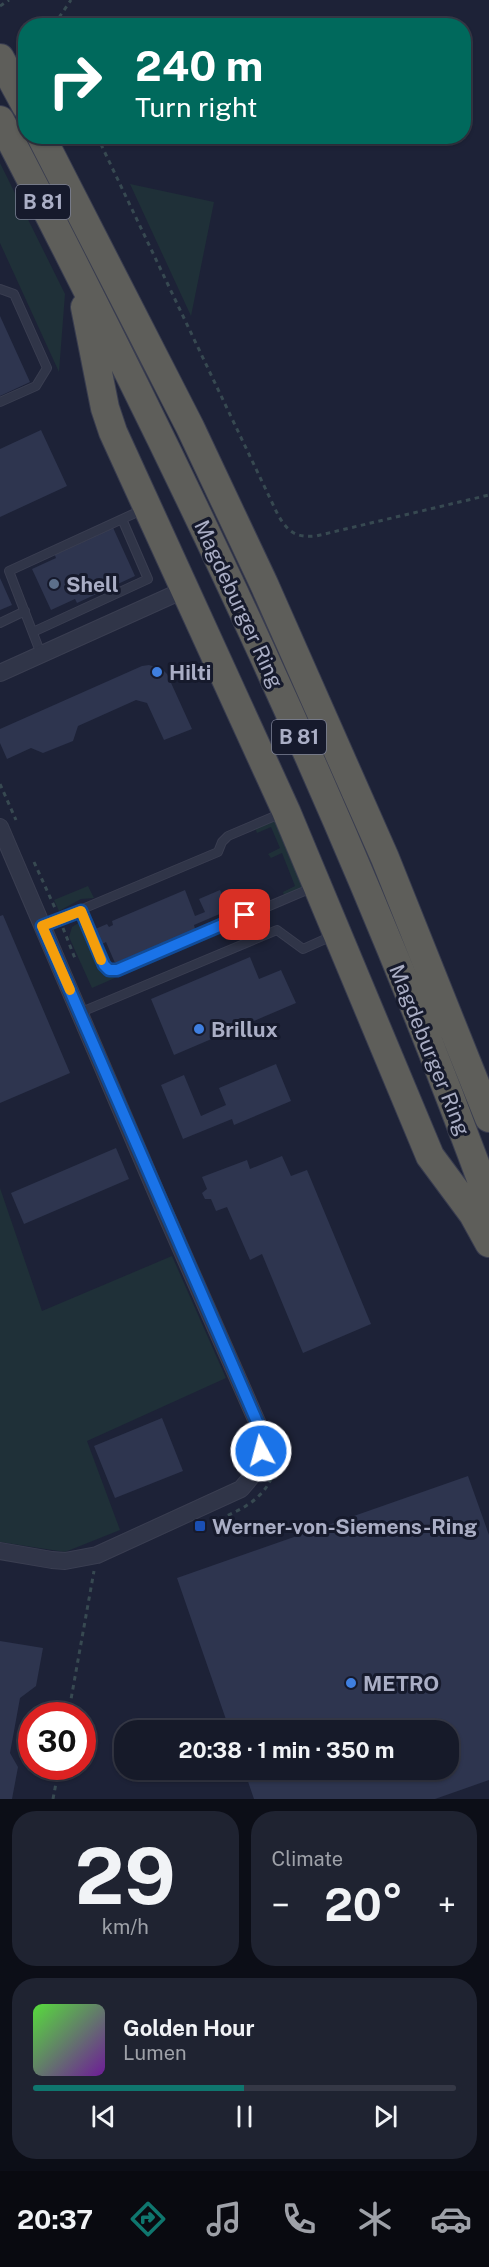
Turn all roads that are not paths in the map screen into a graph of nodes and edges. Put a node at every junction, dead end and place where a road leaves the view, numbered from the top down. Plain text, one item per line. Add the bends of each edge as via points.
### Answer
1 (0, 58) edge
2 (18, 91) edge
3 (0, 120) edge
4 (45, 144) edge
5 (85, 284) junction
6 (0, 290) edge
7 (0, 402) edge
8 (134, 513) junction
9 (186, 589) junction
10 (25, 611) junction
11 (0, 623) edge
12 (33, 632) junction
13 (41, 654) junction
14 (0, 672) edge
15 (286, 811) junction
16 (0, 827) edge
17 (318, 885) junction
18 (81, 911) junction
19 (42, 926) junction
20 (338, 933) junction
21 (79, 1013) junction
22 (489, 1118) edge
23 (489, 1201) edge
24 (489, 1243) edge
25 (0, 1551) edge

1 - 2 highway
3 - 5 highway, Magdeburger Ring / B 81
4 - 22 highway, Magdeburger Ring / B 81 via 190,427 264,585 385,858
5 - 8 highway via 85,314 105,408
5 - 23 highway, Magdeburger Ring / B 81 via 234,590 287,709 359,873
6 - 7 lane via 14,294 47,368 36,386
8 - 9 highway
8 - 10 lane via 9,571
8 - 12 lane via 148,579
9 - 13 street
9 - 15 highway
10 - 11 lane
10 - 12 lane
12 - 13 lane
13 - 14 street
15 - 17 highway
15 - 18 lane via 228,836 218,852
16 - 19 street
17 - 18 lane via 118,970 107,969 102,963
17 - 20 highway
18 - 19 lane
19 - 21 street
20 - 21 lane via 303,949 277,930
20 - 24 highway via 430,1156 473,1214
21 - 25 street via 262,1440 256,1469 241,1489 97,1564

